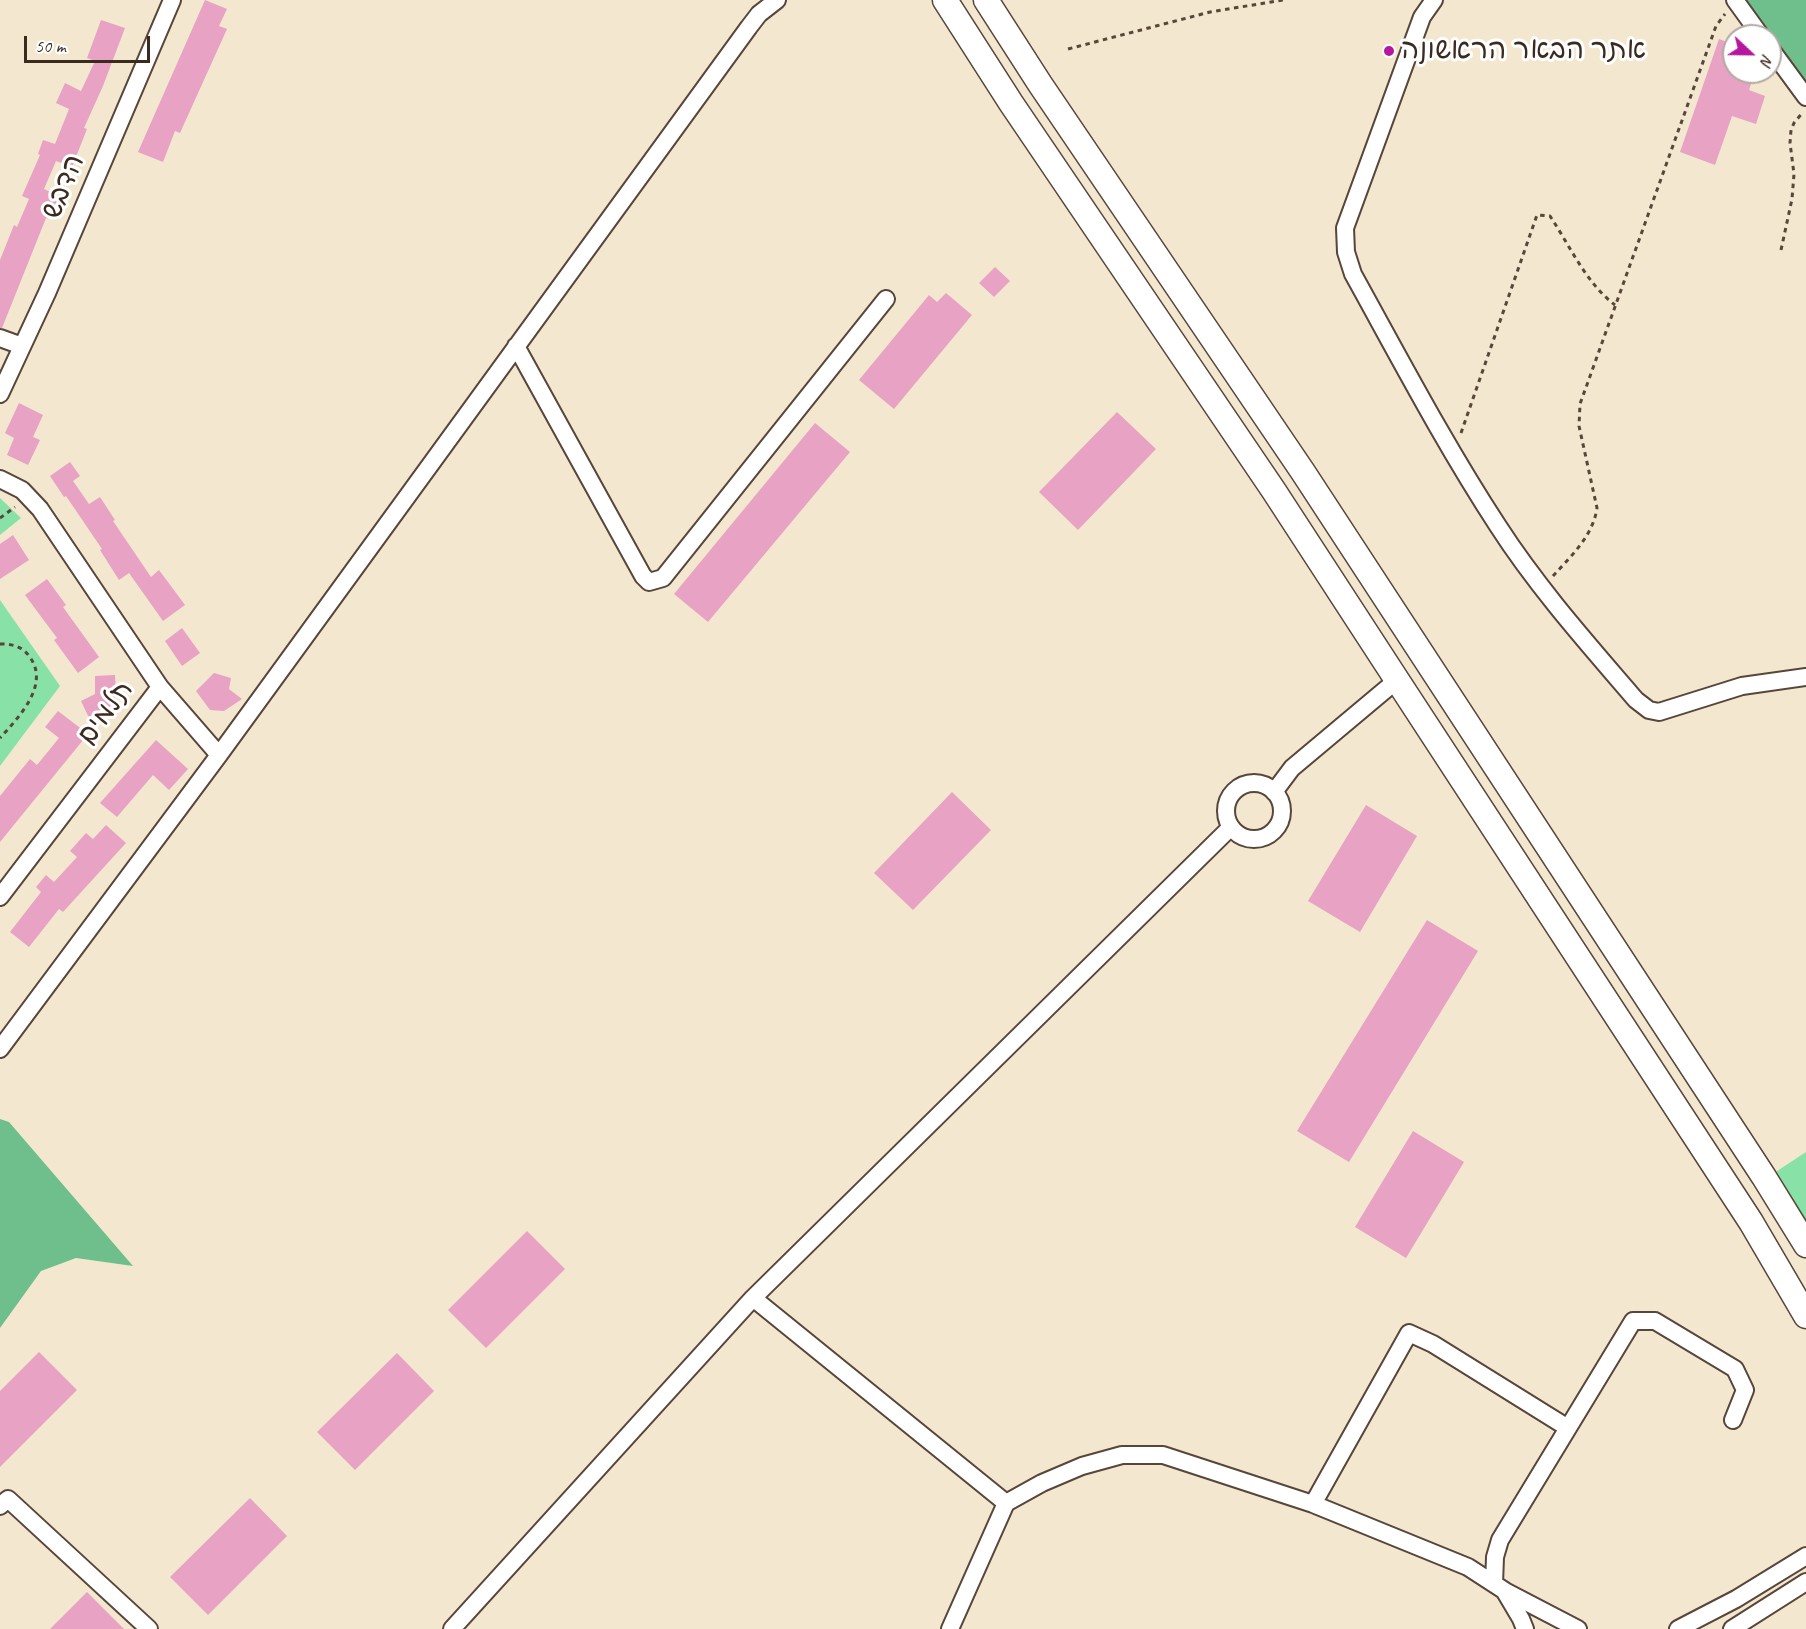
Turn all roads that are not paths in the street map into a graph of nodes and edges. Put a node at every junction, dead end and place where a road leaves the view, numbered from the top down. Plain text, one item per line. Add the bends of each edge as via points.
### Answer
1 (172, 0) edge
2 (777, 0) edge
3 (945, 0) edge
4 (986, 0) edge
5 (1434, 0) edge
6 (1735, 1) edge
7 (1752, 24) edge
8 (1782, 64) edge
9 (1806, 97) edge
10 (886, 299) dead end
11 (0, 338) edge
12 (22, 346) junction
13 (516, 346) junction
14 (0, 394) edge
15 (0, 478) edge
16 (1806, 677) edge
17 (1397, 680) junction
18 (160, 687) junction
19 (219, 755) junction
20 (1274, 792) junction
21 (1231, 827) junction
22 (0, 897) edge
23 (0, 1049) edge
24 (1806, 1245) edge
25 (753, 1298) junction
26 (1806, 1316) edge
27 (1733, 1420) dead end
28 (1568, 1428) junction
29 (1006, 1503) junction
30 (1313, 1504) junction
31 (0, 1506) edge
32 (1806, 1556) edge
33 (1772, 1577) junction
34 (1806, 1582) edge
35 (1499, 1588) junction
36 (1783, 1597) junction
37 (149, 1629) edge
38 (452, 1629) edge
39 (950, 1629) edge
40 (1525, 1629) edge
41 (1578, 1629) edge
42 (1678, 1629) edge
43 (1732, 1629) edge

1 - 12 street, הדבש
2 - 13 street via 749,27
3 - 17 highway
4 - 24 highway via 1303,472
5 - 16 street via 1422,17 1345,228 1346,252 1353,274 1499,528 1542,588 1636,700 1659,712 1742,686
6 - 7 street
8 - 9 street
10 - 13 street via 663,578 649,582
11 - 12 street
12 - 14 street, הדבש
13 - 19 street
15 - 18 street, תלמים via 22,490 40,509
17 - 20 street via 1292,768
17 - 26 highway via 1741,1205
18 - 19 street
18 - 22 street, תלמים
19 - 23 street
20 - 21 street via 1258,783 1240,787 1226,810
20 - 21 street via 1281,818 1272,832 1246,838
21 - 25 street
25 - 29 street
25 - 38 street
27 - 28 street via 1745,1390 1735,1369 1655,1321 1633,1321
28 - 30 street via 1409,1333
28 - 35 street via 1500,1540 1495,1557
29 - 30 street via 1082,1466 1122,1455 1163,1455
29 - 39 street
30 - 35 street via 1468,1567
31 - 37 street via 8,1499
32 - 33 street
33 - 36 street
33 - 42 street
34 - 36 street
35 - 40 street
35 - 41 street
36 - 43 street

